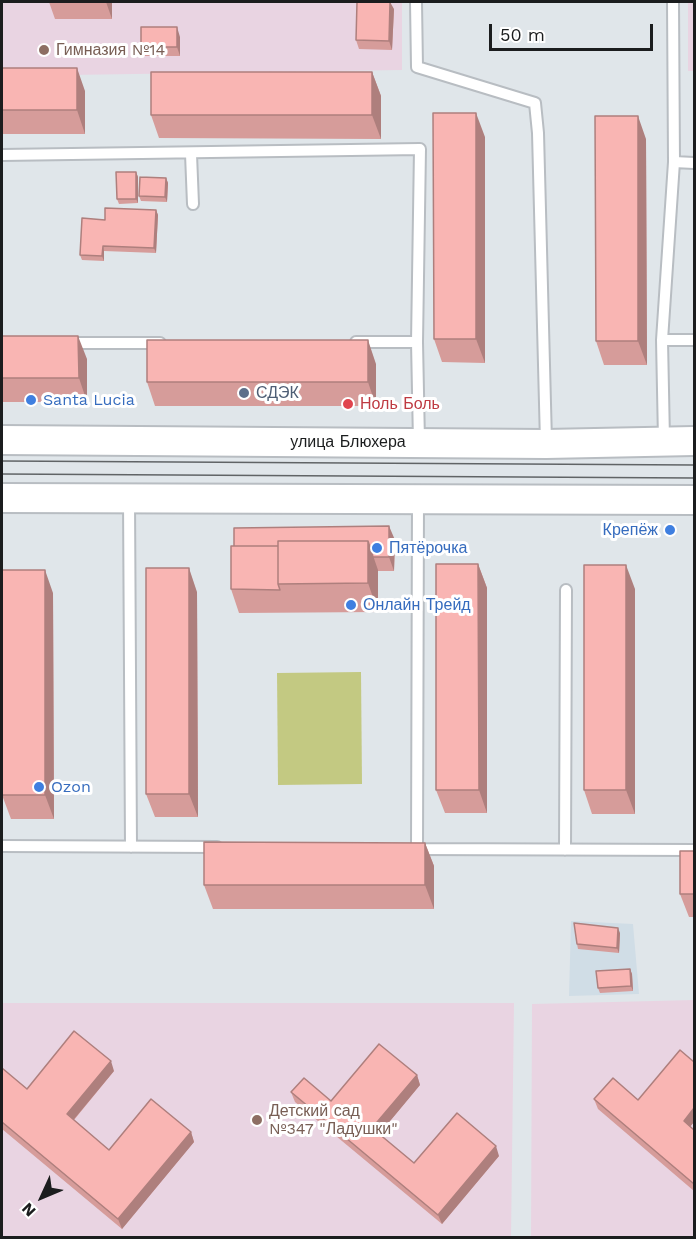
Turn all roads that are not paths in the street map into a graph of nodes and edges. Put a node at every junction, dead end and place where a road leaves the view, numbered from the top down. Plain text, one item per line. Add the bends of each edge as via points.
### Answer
1 (416, 2) edge
2 (673, 2) edge
3 (191, 154) junction
4 (2, 155) edge
5 (674, 162) junction
6 (694, 163) edge
7 (193, 204) dead end
8 (663, 340) junction
9 (694, 340) edge
10 (346, 342) edge
11 (417, 342) junction
12 (61, 343) edge
13 (175, 343) edge
14 (2, 440) edge
15 (664, 441) junction
16 (694, 441) edge
17 (419, 443) junction
18 (546, 444) junction
19 (2, 498) edge
20 (129, 499) junction
21 (418, 500) junction
22 (694, 500) edge
23 (566, 590) dead end
24 (2, 846) edge
25 (131, 847) junction
26 (229, 847) edge
27 (405, 849) edge
28 (417, 849) junction
29 (565, 850) junction
30 (694, 850) edge

1 - 18 lane via 417,67 535,103
2 - 5 lane
3 - 4 lane
3 - 7 lane
3 - 11 lane via 420,149
5 - 6 lane
5 - 8 lane
8 - 9 lane
8 - 15 lane
10 - 11 lane
11 - 17 lane
12 - 13 lane
14 - 17 street, улица Блюхера
15 - 16 street, улица Блюхера
15 - 18 street, улица Блюхера
17 - 18 street, улица Блюхера
19 - 20 street
20 - 21 street
20 - 25 lane
21 - 22 street
21 - 28 lane
23 - 29 lane
24 - 25 lane
25 - 26 lane
27 - 28 lane
28 - 29 lane
29 - 30 lane

